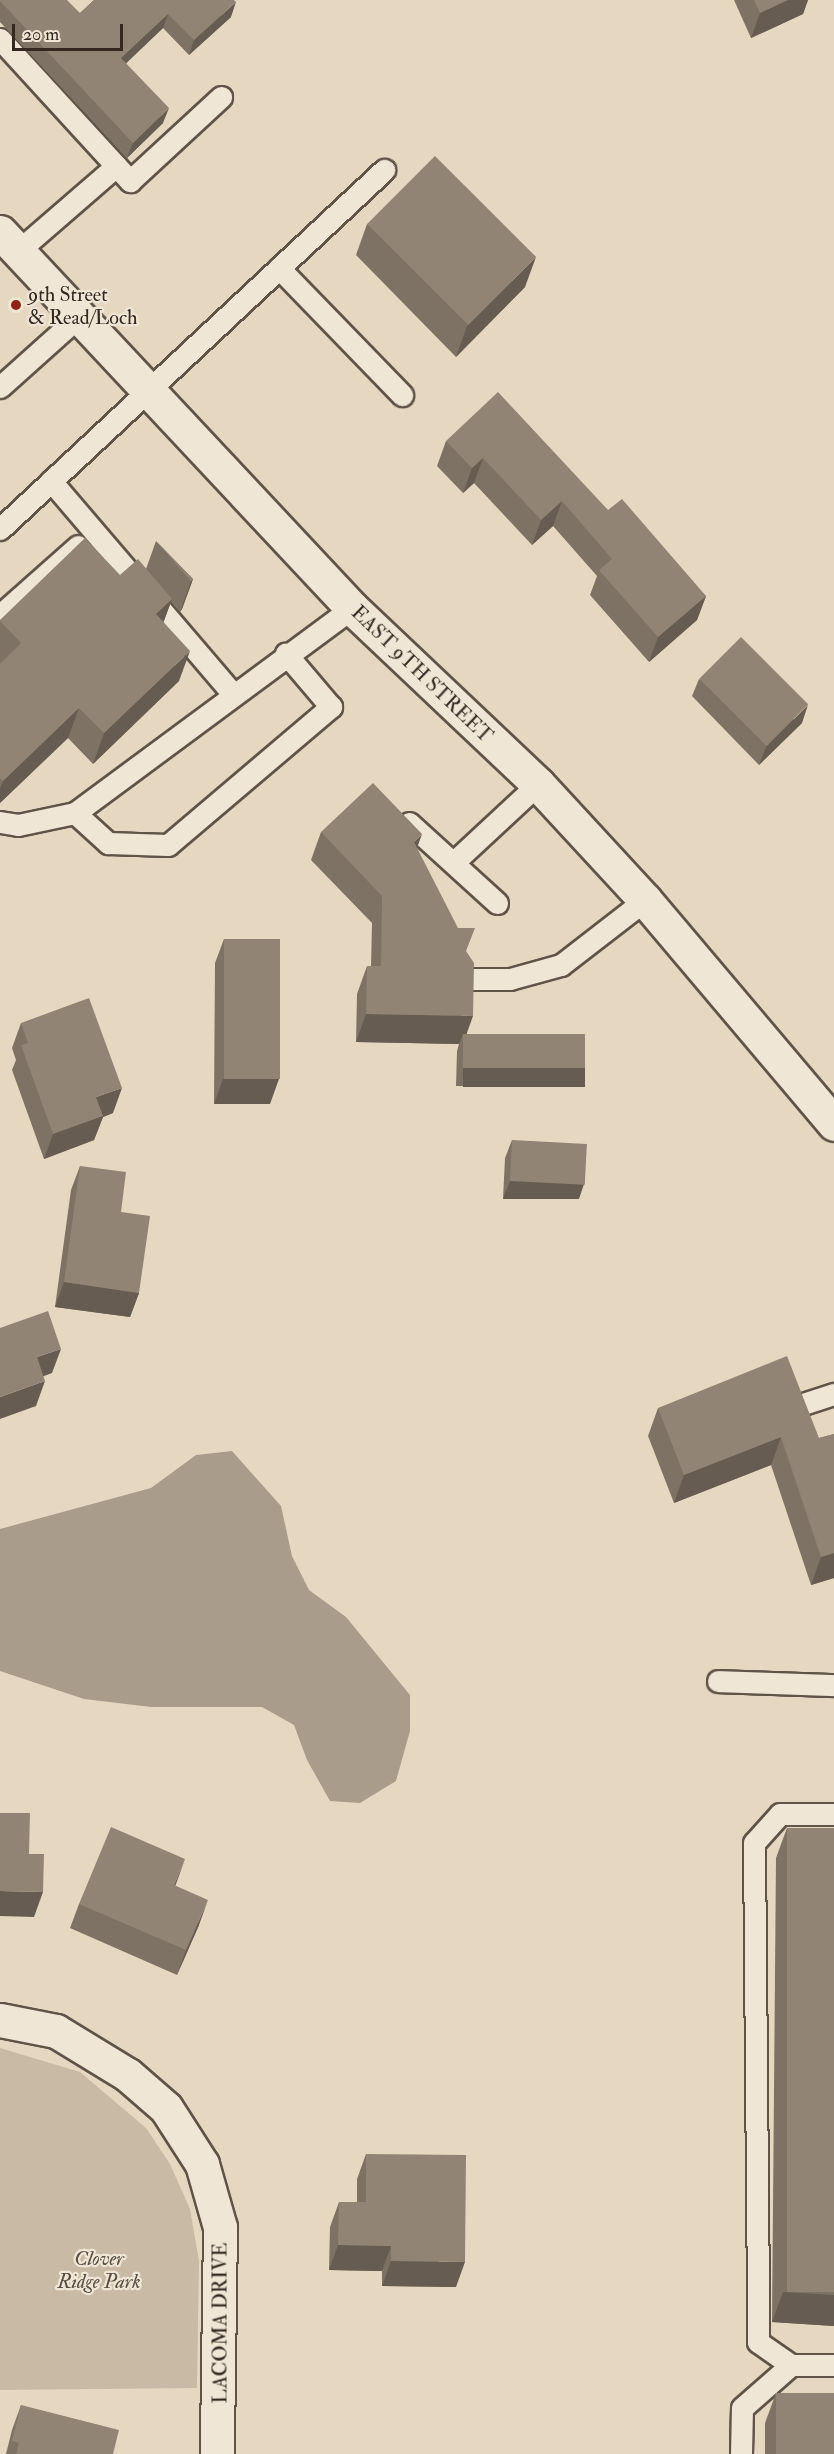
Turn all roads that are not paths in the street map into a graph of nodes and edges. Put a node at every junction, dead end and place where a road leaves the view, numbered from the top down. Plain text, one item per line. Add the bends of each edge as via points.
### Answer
1 (2, 44) edge
2 (221, 97) dead end
3 (116, 166) junction
4 (384, 170) dead end
5 (9, 241) edge
6 (279, 268) junction
7 (79, 316) junction
8 (0, 387) edge
9 (148, 390) junction
10 (402, 395) dead end
11 (51, 481) junction
12 (0, 529) edge
13 (94, 532) junction
14 (352, 608) junction
15 (0, 615) edge
16 (286, 654) junction
17 (233, 694) junction
18 (538, 784) junction
19 (75, 813) junction
20 (0, 822) edge
21 (409, 823) edge
22 (454, 862) junction
23 (645, 900) junction
24 (497, 903) dead end
25 (469, 979) edge
26 (825, 1113) edge
27 (834, 1394) edge
28 (803, 1404) edge
29 (718, 1681) dead end
30 (834, 1685) edge
31 (834, 1814) edge
32 (0, 2020) edge
33 (791, 2365) junction
34 (834, 2365) edge
35 (217, 2454) edge
36 (741, 2454) edge

1 - 3 lane
2 - 3 lane via 130,181
3 - 5 lane
4 - 6 lane
5 - 7 main road, EAST 9TH STREET
6 - 9 lane
6 - 10 lane
7 - 8 lane
7 - 9 main road, EAST 9TH STREET
9 - 11 lane
9 - 14 main road, EAST 9TH STREET
11 - 12 lane
11 - 13 lane
13 - 15 lane
13 - 17 lane
14 - 16 lane
14 - 18 main road, EAST 9TH STREET
16 - 17 lane
16 - 19 lane via 331,707 168,845 108,843
17 - 19 lane
18 - 22 lane
18 - 23 main road, EAST 9TH STREET
19 - 20 lane via 18,825
21 - 22 lane
22 - 24 lane
23 - 25 lane via 561,965 510,979
23 - 26 main road, EAST 9TH STREET
27 - 28 lane
29 - 30 lane
31 - 33 lane via 780,1814 754,1844 758,2342
32 - 35 main road, LACOMA DRIVE via 56,2031 128,2075 166,2108 202,2164 220,2227
33 - 34 lane
33 - 36 lane via 742,2408

